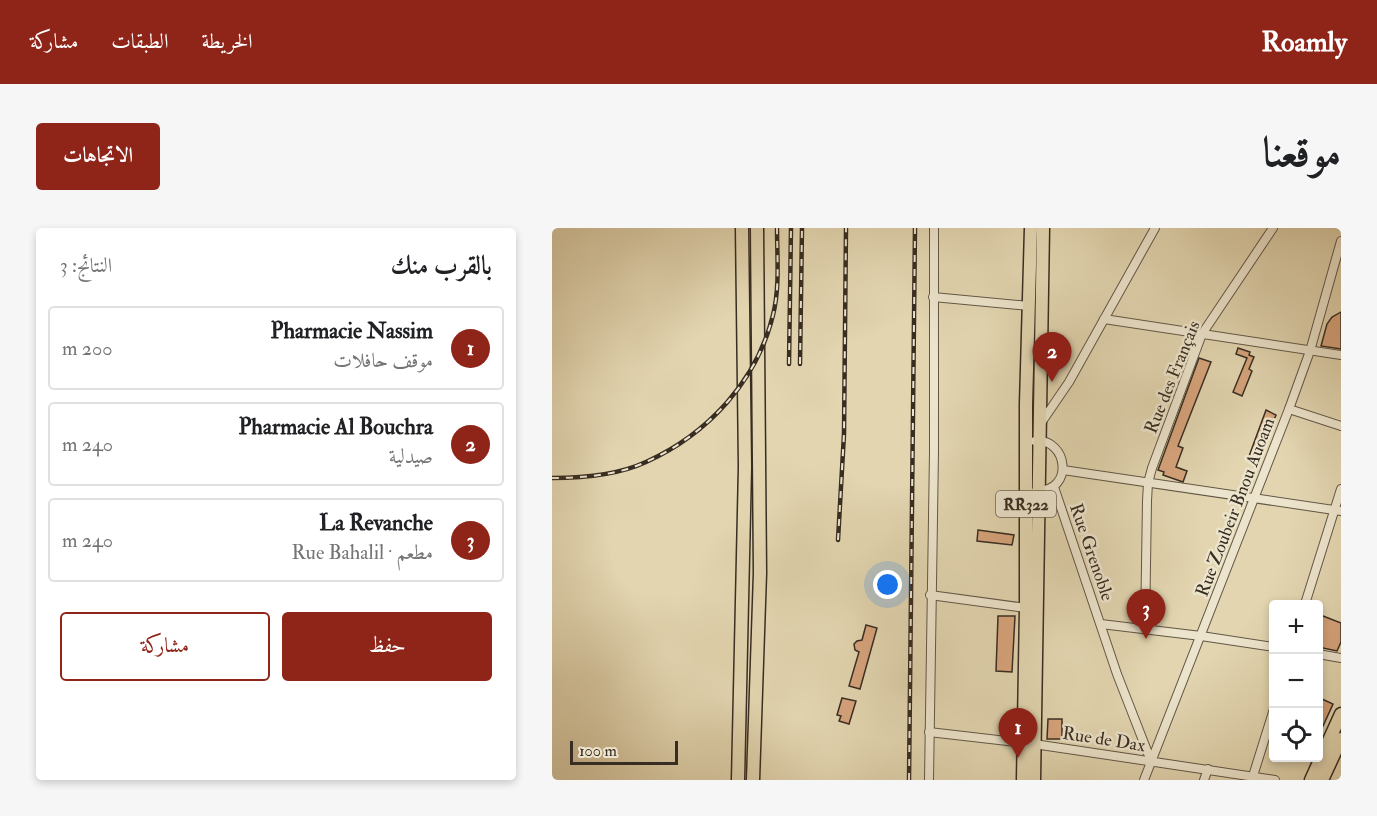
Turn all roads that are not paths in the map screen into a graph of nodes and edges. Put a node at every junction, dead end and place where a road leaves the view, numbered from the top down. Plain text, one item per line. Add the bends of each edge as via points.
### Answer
1 (742, 228) edge
2 (757, 228) edge
3 (934, 228) edge
4 (1031, 228) edge
5 (1043, 228) edge
6 (1155, 228) edge
7 (1273, 228) edge
8 (1341, 241) edge
9 (933, 297) junction
10 (1029, 306) junction
11 (1104, 319) junction
12 (1202, 334) junction
13 (1310, 351) junction
14 (1341, 355) edge
15 (759, 374) junction
16 (745, 376) junction
17 (1289, 409) junction
18 (1040, 425) junction
19 (1341, 426) edge
20 (1040, 441) junction
21 (1026, 442) junction
22 (1063, 471) junction
23 (1148, 483) junction
24 (1054, 487) junction
25 (1341, 489) edge
26 (1033, 491) junction
27 (1255, 498) junction
28 (1338, 511) edge
29 (930, 595) junction
30 (1306, 600) edge
31 (1026, 608) junction
32 (1101, 624) junction
33 (1144, 629) junction
34 (1201, 636) junction
35 (1269, 646) edge
36 (1323, 655) edge
37 (1341, 658) edge
38 (1341, 714) edge
39 (1269, 725) edge
40 (929, 732) junction
41 (1341, 739) edge
42 (1029, 743) junction
43 (1151, 761) junction
44 (1208, 769) junction
45 (1253, 776) junction
46 (738, 780) edge
47 (753, 780) edge
48 (929, 780) edge
49 (1023, 780) edge
50 (1034, 780) edge
51 (1144, 780) edge
52 (1204, 780) edge
53 (1275, 780) edge
54 (1311, 780) edge
55 (1322, 780) edge

1 - 16 main road
2 - 15 main road
3 - 9 street
4 - 10 main road, RR322
5 - 18 main road, RR322
6 - 11 street
7 - 12 street, Rue des Français
8 - 13 street, Rue Zoubeir Bnou Auoam
9 - 10 street
9 - 29 street
10 - 21 main road, RR322
11 - 12 street
11 - 18 street
12 - 13 street
12 - 23 street, Rue des Français
13 - 14 street
13 - 17 street, Rue Zoubeir Bnou Auoam
15 - 16 main road
15 - 47 main road via 760,573
16 - 46 main road
17 - 19 street
17 - 27 street, Rue Zoubeir Bnou Auoam
18 - 20 main road, RR322
20 - 21 street
20 - 22 street via 1059,453
20 - 26 main road, RR322
21 - 26 main road, RR322
22 - 23 street
22 - 24 street
23 - 27 street
23 - 33 street, Rue des Français
24 - 26 street
24 - 32 street, Rue Grenoble
25 - 28 street
26 - 31 main road, RR322
26 - 42 main road, RR322
27 - 28 street
27 - 34 street, Rue Zoubeir Bnou Auoam
28 - 30 street
29 - 31 street
29 - 40 street
31 - 42 main road, RR322
32 - 33 street
32 - 43 street, Rue Grenoble
33 - 34 street
34 - 35 street
34 - 43 street, Rue Zoubeir Bnou Auoam
36 - 37 street
38 - 54 main road
39 - 45 street
40 - 42 street, Rue de Dax
40 - 48 street
41 - 55 main road
42 - 43 street, Rue de Dax
42 - 49 main road, RR322
42 - 50 main road, RR322
43 - 44 street, Rue de Dax
43 - 51 street, Rue Zoubeir Bnou Auoam
44 - 45 street, Rue de Dax
44 - 52 street
45 - 53 street, Rue de Dax

